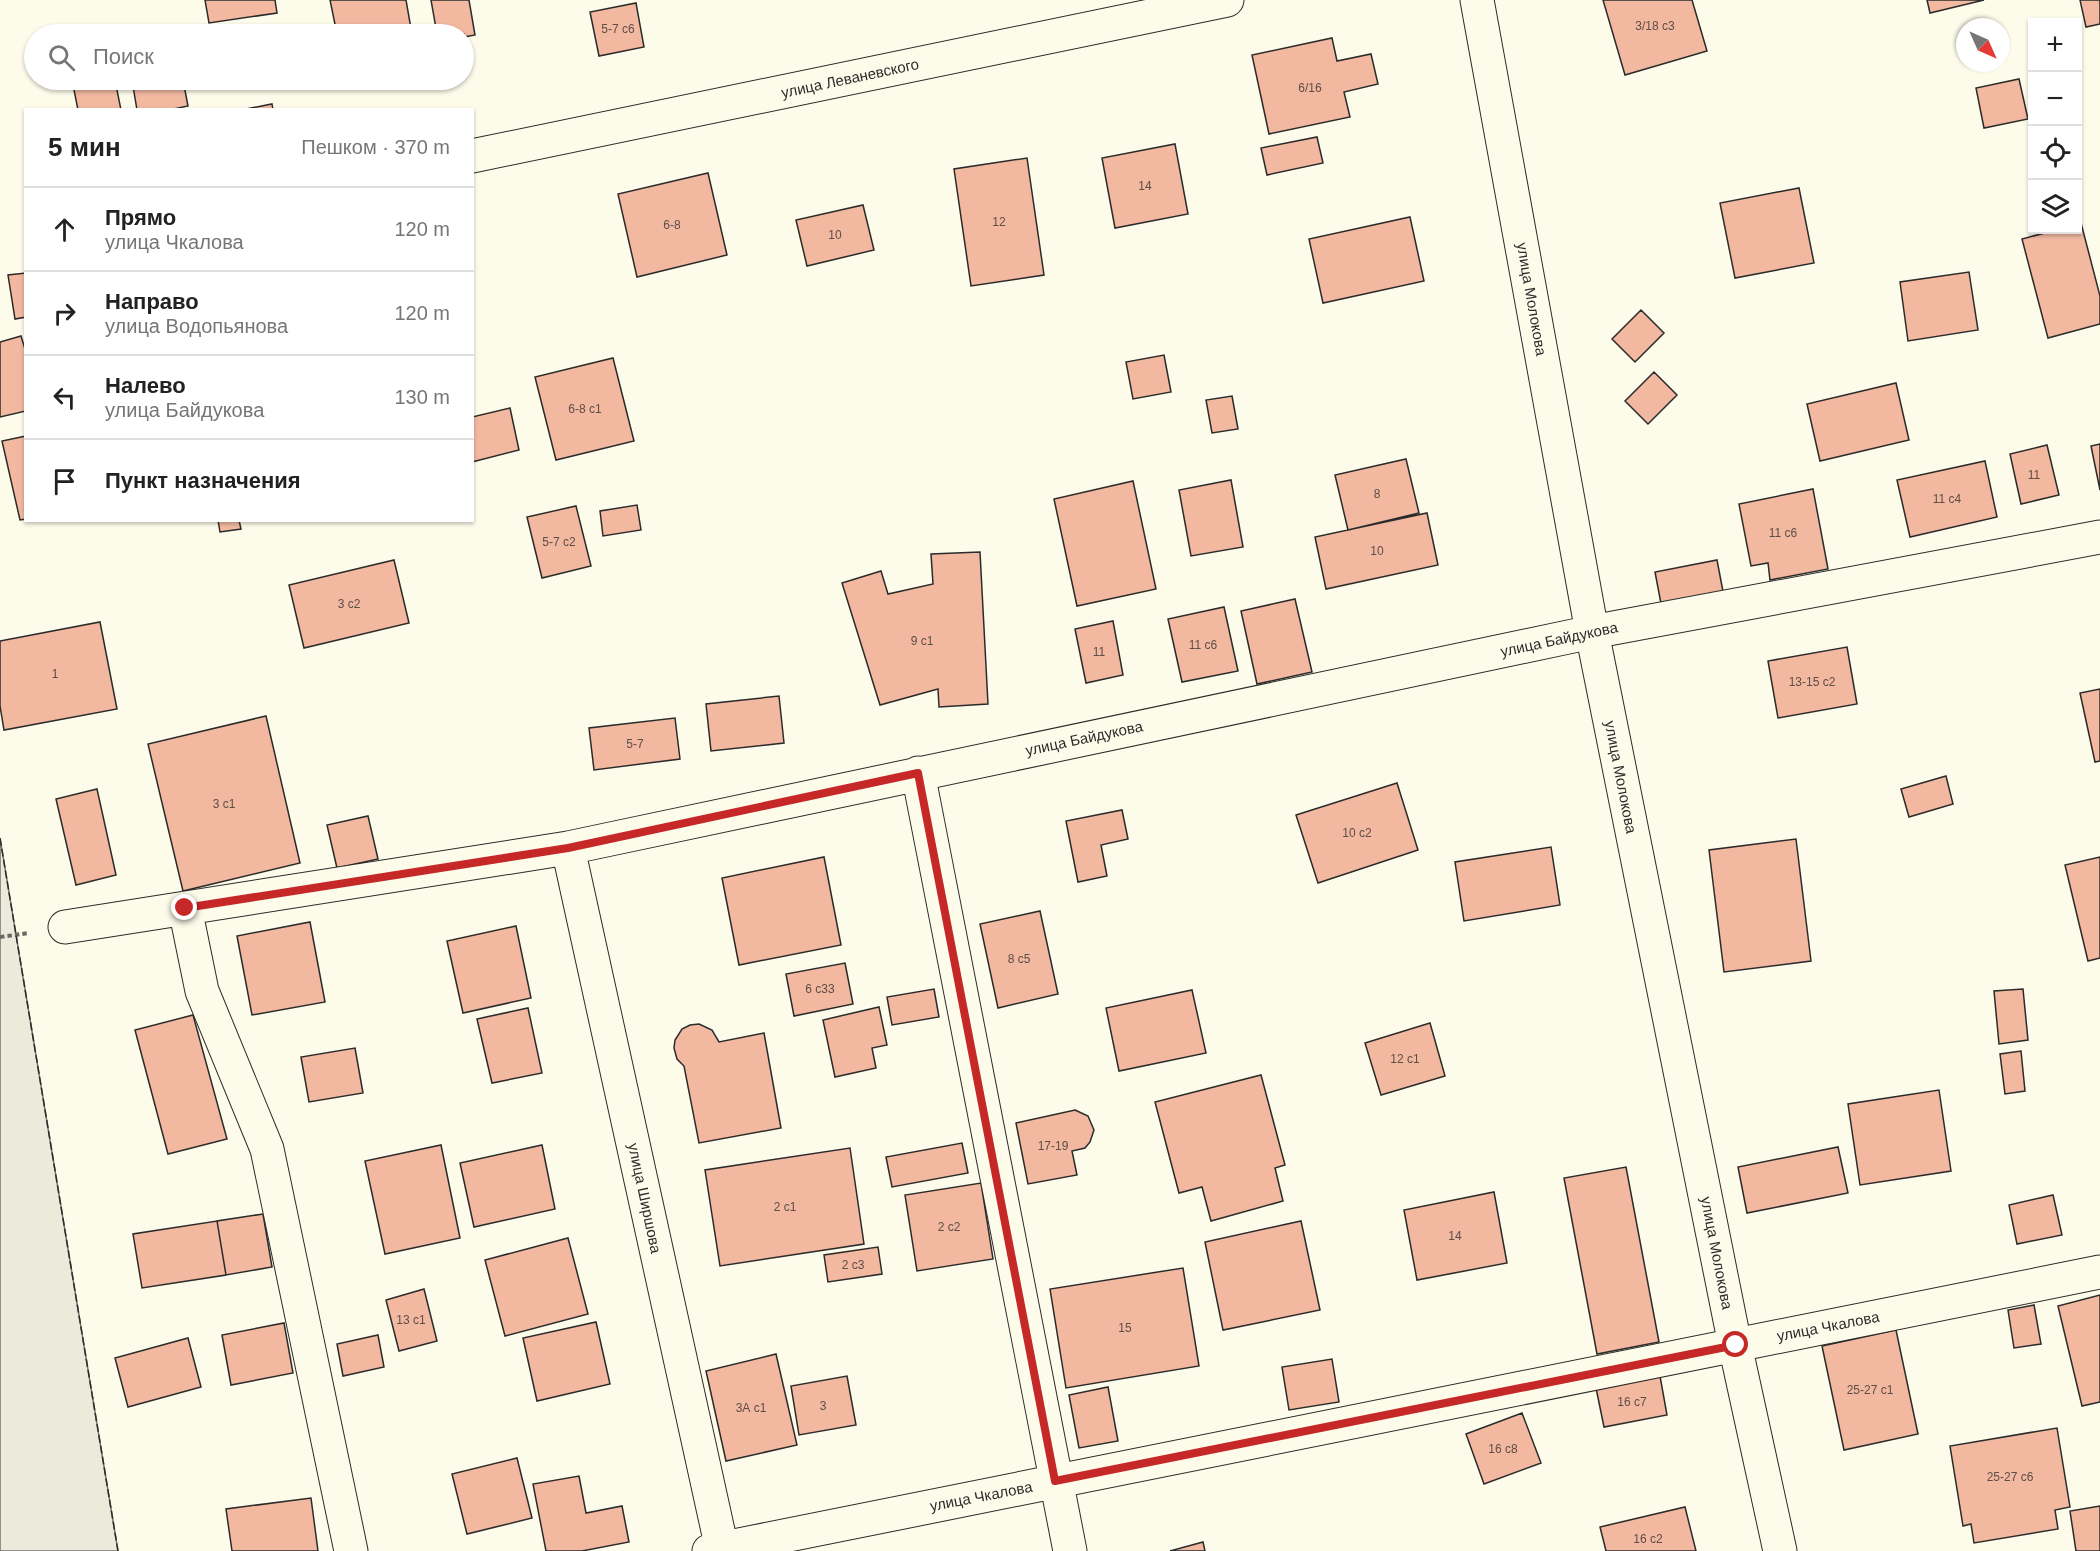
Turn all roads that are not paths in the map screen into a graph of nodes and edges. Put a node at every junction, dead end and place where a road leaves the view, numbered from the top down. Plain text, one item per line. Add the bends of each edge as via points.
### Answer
1 (1227, 0) edge
2 (1477, 0) edge
3 (474, 156) edge
4 (2100, 537) edge
5 (1592, 632) junction
6 (918, 773) junction
7 (568, 848) junction
8 (185, 908) junction
9 (65, 927) dead end
10 (2100, 1272) edge
11 (1736, 1345) junction
12 (1055, 1481) junction
13 (716, 1550) edge
14 (351, 1551) edge
15 (1070, 1551) edge
16 (1780, 1551) edge

1 - 3 street, улица Леваневского
2 - 5 street, улица Молокова
4 - 5 street, улица Байдукова
5 - 6 street, улица Байдукова
5 - 11 street, улица Молокова
6 - 7 street, улица Байдукова
6 - 12 street
7 - 8 street, улица Байдукова
7 - 13 street, улица Ширшова
8 - 9 street, улица Байдукова
8 - 14 street via 202,991 267,1149
10 - 11 street, улица Чкалова
11 - 12 street, улица Чкалова
11 - 16 street, улица Молокова
12 - 13 street, улица Чкалова
12 - 15 street

